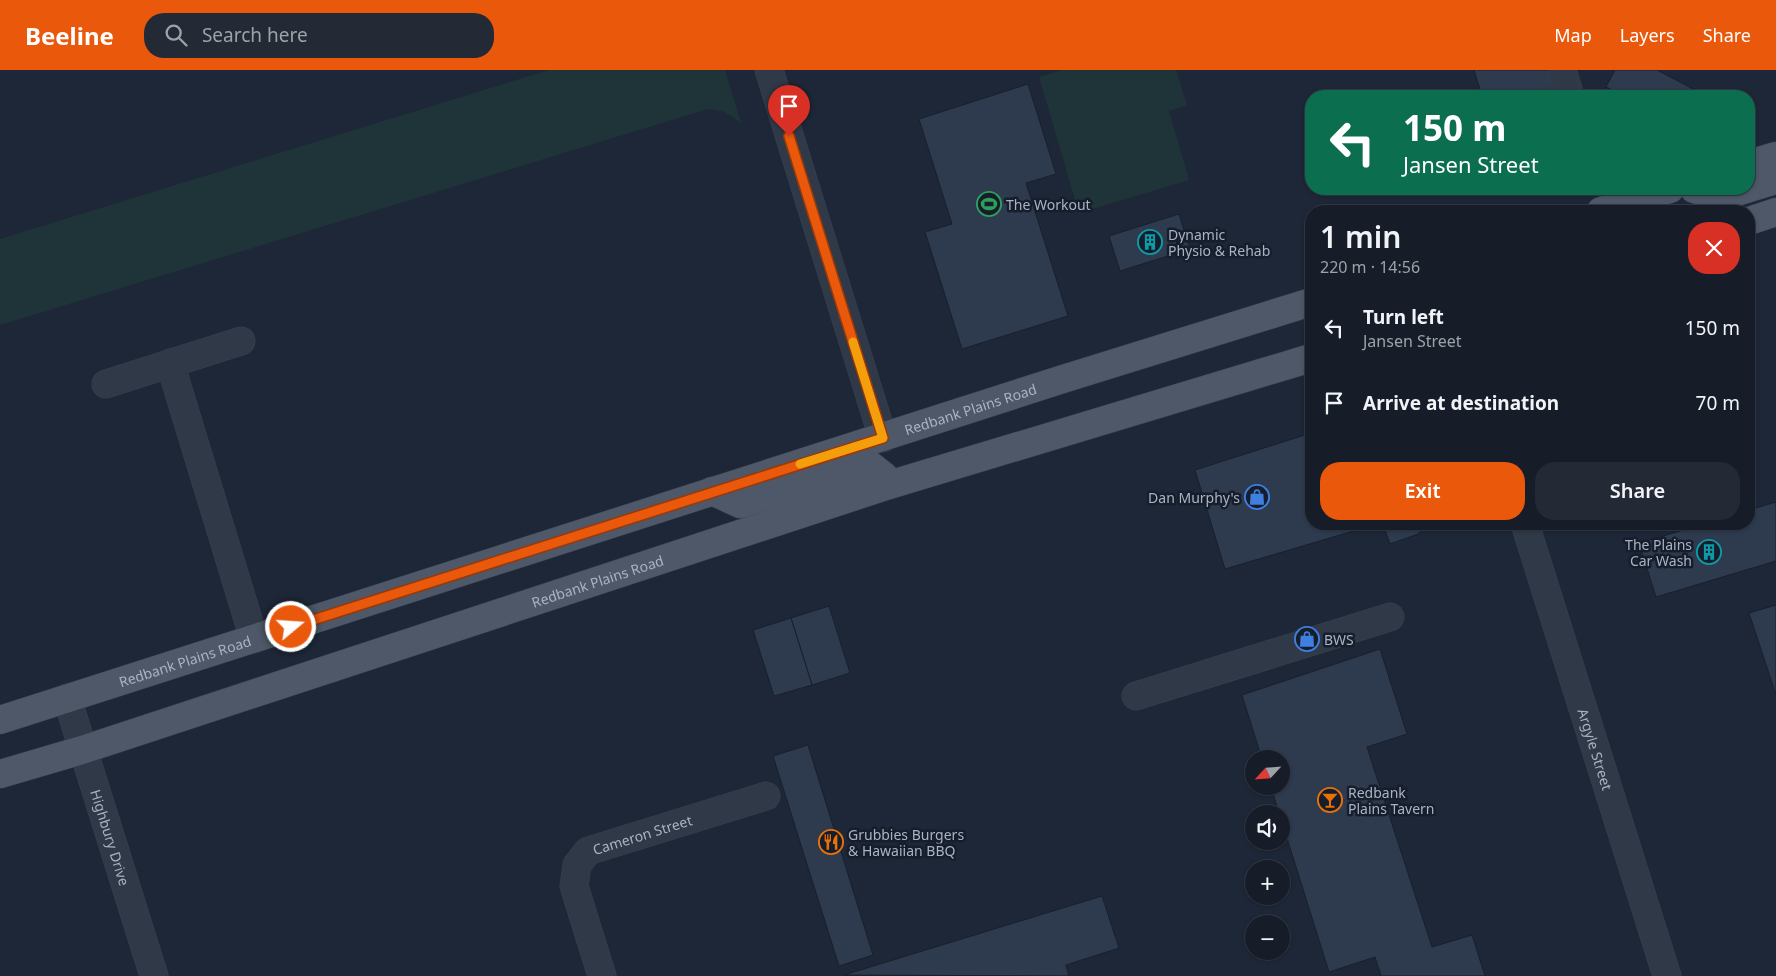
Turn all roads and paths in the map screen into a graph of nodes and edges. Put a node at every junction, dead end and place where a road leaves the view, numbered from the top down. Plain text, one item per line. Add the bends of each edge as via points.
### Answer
1 (769, 70) edge
2 (1776, 156) edge
3 (1755, 162) edge
4 (1776, 180) edge
5 (1755, 186) edge
6 (1651, 195) edge
7 (1713, 195) edge
8 (1725, 195) edge
9 (1620, 205) edge
10 (1776, 212) edge
11 (1755, 219) edge
12 (1305, 304) edge
13 (241, 341) dead end
14 (1305, 360) edge
15 (170, 363) junction
16 (106, 384) dead end
17 (883, 438) junction
18 (889, 485) junction
19 (712, 491) junction
20 (1527, 530) edge
21 (1390, 617) dead end
22 (254, 639) junction
23 (1136, 696) dead end
24 (67, 698) junction
25 (0, 720) edge
26 (82, 750) junction
27 (0, 774) edge
28 (766, 796) dead end
29 (154, 976) edge
30 (602, 976) edge
31 (1667, 976) edge

1 - 17 street
2 - 3 main road
4 - 5 main road
6 - 9 main road
7 - 8 main road
10 - 11 main road
12 - 17 main road, Redbank Plains Road
13 - 15 street
14 - 18 main road, Redbank Plains Road
15 - 16 street
15 - 22 street
17 - 19 main road, Redbank Plains Road
18 - 19 main road via 884,476 870,465 740,504
18 - 26 main road, Redbank Plains Road
19 - 22 main road, Redbank Plains Road
20 - 31 street, Argyle Street
21 - 23 street
22 - 24 main road, Redbank Plains Road
24 - 25 main road, Redbank Plains Road
24 - 26 street, Highbury Drive
26 - 27 main road, Redbank Plains Road
26 - 29 street, Highbury Drive
28 - 30 street, Cameron Street via 588,851 577,866 574,886

